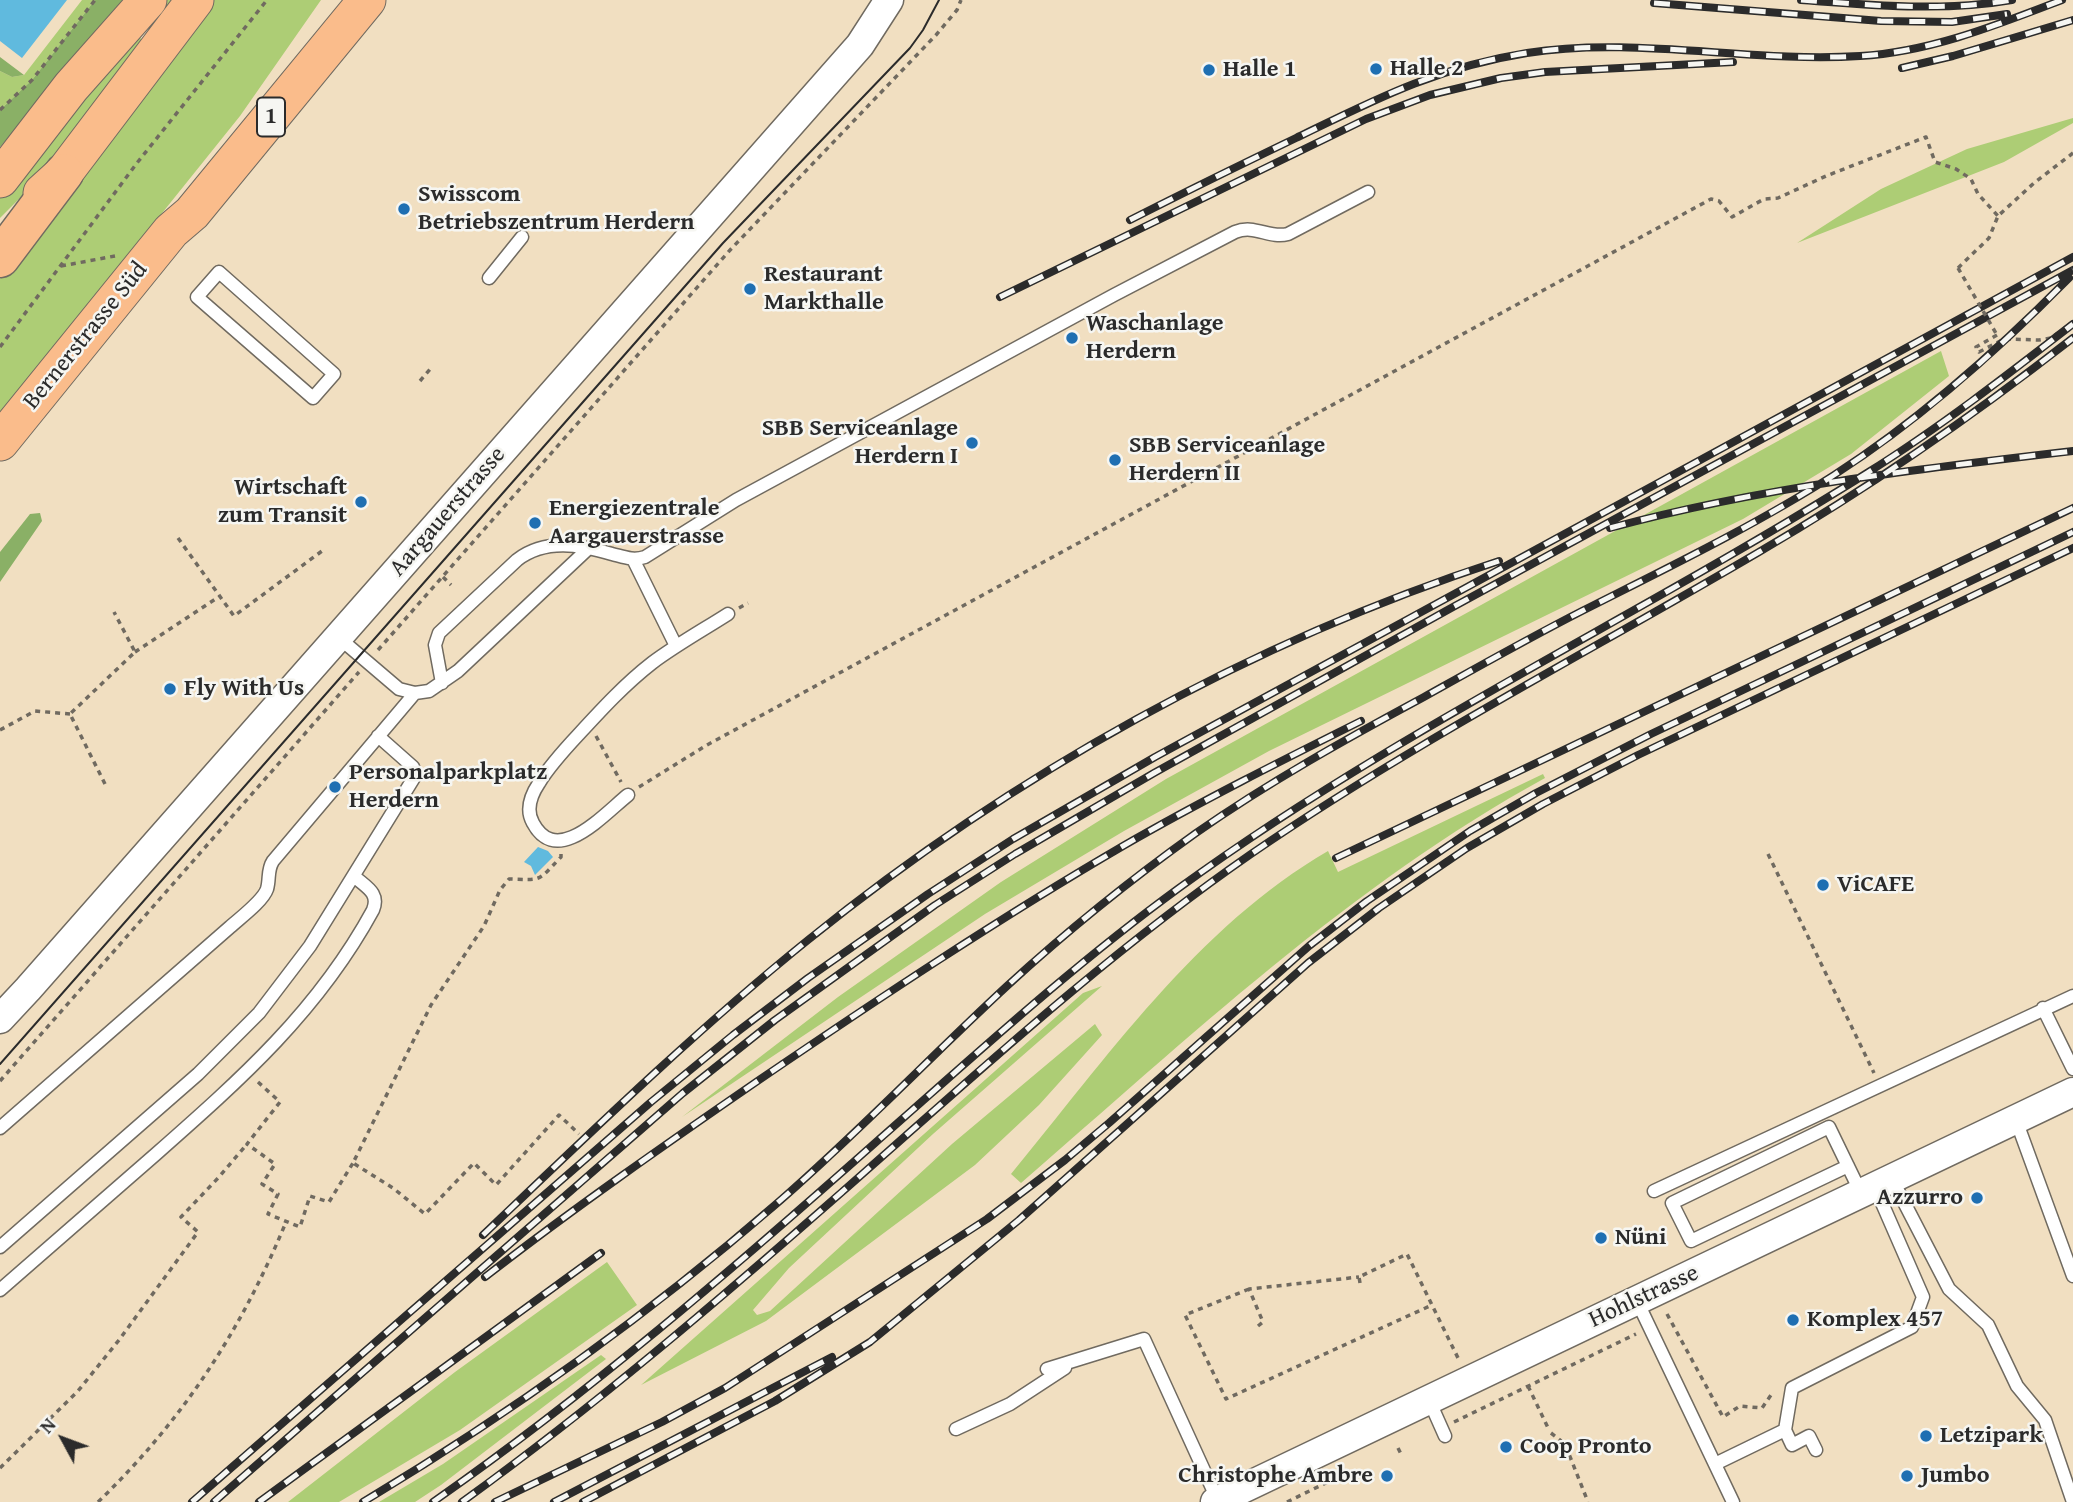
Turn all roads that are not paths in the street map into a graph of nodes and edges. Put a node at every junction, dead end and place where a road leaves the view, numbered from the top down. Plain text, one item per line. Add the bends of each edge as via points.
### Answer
1 (148, 0) edge
2 (195, 0) edge
3 (337, 0) edge
4 (367, 0) edge
5 (889, 0) edge
6 (64, 173) junction
7 (0, 179) edge
8 (1368, 192) dead end
9 (171, 231) junction
10 (0, 232) edge
11 (522, 237) dead end
12 (0, 258) edge
13 (489, 278) dead end
14 (197, 297) joint
15 (0, 442) edge
16 (590, 548) junction
17 (633, 559) junction
18 (728, 614) dead end
19 (338, 637) junction
20 (676, 646) junction
21 (442, 684) junction
22 (415, 693) junction
23 (379, 736) junction
24 (628, 795) road end
25 (355, 877) junction
26 (2073, 996) edge
27 (2043, 1008) junction
28 (0, 1018) edge
29 (2073, 1069) edge
30 (2073, 1092) edge
31 (2016, 1120) junction
32 (0, 1128) edge
33 (1848, 1166) junction
34 (1876, 1186) junction
35 (1654, 1191) dead end
36 (0, 1247) edge
37 (2073, 1276) edge
38 (0, 1290) edge
39 (1637, 1301) junction
40 (1076, 1360) junction
41 (1046, 1369) dead end
42 (1429, 1400) junction
43 (1695, 1421) junction
44 (1682, 1427) dead end
45 (956, 1429) dead end
46 (1785, 1430) junction
47 (1445, 1436) dead end
48 (1816, 1450) dead end
49 (1715, 1464) junction
50 (1216, 1501) edge
51 (1733, 1502) edge
52 (2073, 1502) edge

1 - 7 main road via 71,87
2 - 6 main road
3 - 9 main road via 182,204
4 - 9 main road, 1 via 192,213
5 - 19 street, Aargauerstrasse via 860,45
6 - 10 main road
6 - 12 highway
8 - 17 lane via 1288,234 1275,236 1252,228 1235,232 736,500 650,555
9 - 15 main road, Bernerstrasse Süd / 1
11 - 13 lane
14 - 14 lane via 313,398 334,373 219,272
16 - 17 lane
16 - 21 lane
16 - 21 lane via 543,548 517,560 437,637
17 - 20 lane
18 - 20 lane
19 - 22 lane via 395,686
19 - 28 street, Aargauerstrasse
20 - 24 lane via 645,668 549,768 535,789 529,816 549,839 560,841 580,834
21 - 22 lane
22 - 23 lane
23 - 25 lane via 416,774
23 - 32 lane via 273,861 261,897
25 - 36 lane via 289,976 238,1036
25 - 38 lane via 376,896 369,919 275,1046
26 - 27 lane
27 - 29 lane
27 - 35 lane
30 - 31 street, Hohlstrasse
31 - 34 street, Hohlstrasse
31 - 37 lane
33 - 33 lane via 1829,1127 1672,1203 1691,1241
33 - 34 lane
34 - 39 street, Hohlstrasse
34 - 46 lane via 1923,1297 1912,1327 1793,1388
34 - 52 lane via 1949,1289 1988,1325 2017,1386 2045,1420
39 - 42 street, Hohlstrasse
39 - 43 lane
40 - 41 lane
40 - 45 lane via 1010,1404
40 - 50 lane via 1144,1339
42 - 47 lane
42 - 50 street, Hohlstrasse
43 - 44 lane
43 - 49 lane
46 - 48 lane via 1792,1445 1809,1436
46 - 49 lane
49 - 51 lane

